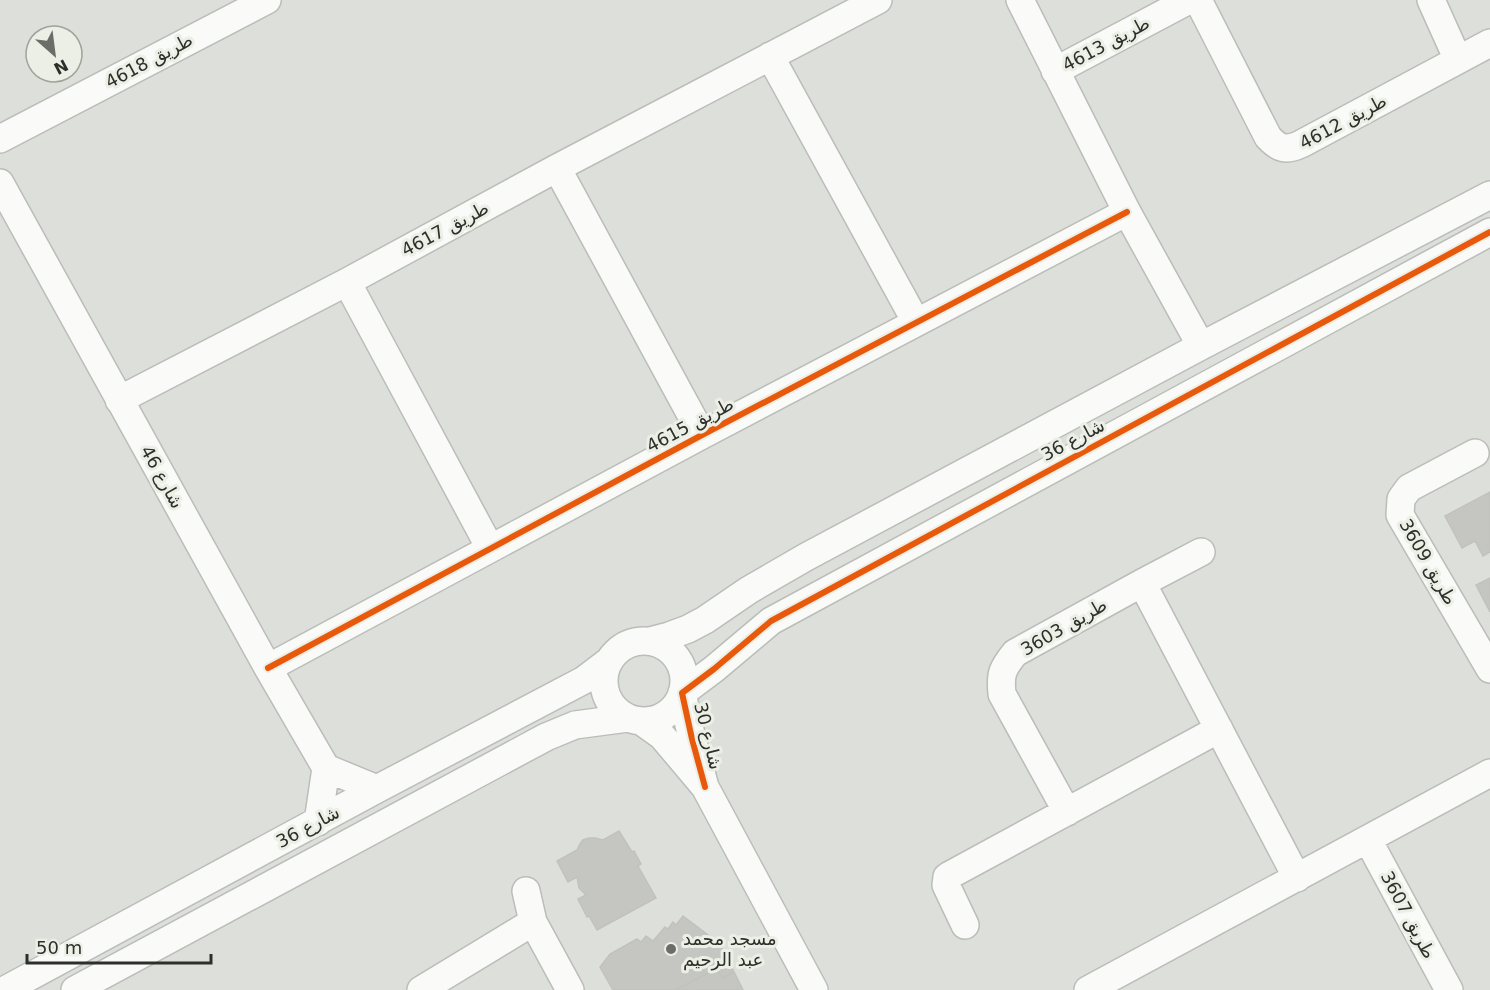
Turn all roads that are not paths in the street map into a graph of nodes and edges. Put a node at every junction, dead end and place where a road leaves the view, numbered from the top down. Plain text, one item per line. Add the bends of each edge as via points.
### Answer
1 (267, 0) edge
2 (878, 0) edge
3 (1020, 0) edge
4 (1190, 0) edge
5 (1198, 0) edge
6 (1431, 0) edge
7 (1490, 43) edge
8 (771, 56) junction
9 (1458, 60) junction
10 (1055, 71) junction
11 (0, 140) edge
12 (557, 168) junction
13 (0, 183) edge
14 (1490, 195) edge
15 (1127, 212) junction
16 (1490, 232) edge
17 (347, 282) junction
18 (916, 322) junction
19 (1201, 346) junction
20 (119, 400) junction
21 (702, 435) junction
22 (1475, 453) dead end
23 (490, 548) junction
24 (1201, 552) dead end
25 (1142, 582) junction
26 (650, 641) junction
27 (609, 661) junction
28 (268, 668) junction
29 (1490, 669) edge
30 (682, 693) junction
31 (634, 719) junction
32 (1219, 729) junction
33 (326, 768) junction
34 (1490, 773) edge
35 (705, 787) junction
36 (377, 789) junction
37 (1067, 812) junction
38 (318, 822) junction
39 (1368, 840) junction
40 (1297, 878) junction
41 (526, 891) dead end
42 (533, 922) junction
43 (965, 925) dead end
44 (5, 990) edge
45 (75, 990) edge
46 (421, 990) edge
47 (570, 990) edge
48 (814, 990) edge
49 (1088, 990) edge
50 (1449, 990) edge

1 - 11 street, طريق 4618
2 - 8 street, طريق 4617
3 - 10 street
4 - 10 street, طريق 4613
5 - 9 street, طريق 4612 via 1268,137 1283,148 1301,144
6 - 9 street
7 - 9 street, طريق 4612
8 - 12 street, طريق 4617
8 - 18 street
10 - 15 street
12 - 17 street, طريق 4617
12 - 21 street, طريق 4615
13 - 20 street, شارع 46
14 - 19 street, شارع 36
15 - 18 street, طريق 4615
15 - 19 street
16 - 30 street, شارع 36 via 771,621
17 - 20 street, طريق 4617
17 - 23 street
18 - 21 street, طريق 4615
19 - 26 street, شارع 36 via 777,573 697,624
20 - 28 street, شارع 46
21 - 23 street, طريق 4615
22 - 29 street, طريق 3609 via 1409,488 1401,499 1400,515
23 - 28 street, طريق 4615
24 - 25 street, طريق 3603
25 - 32 street
25 - 37 street, طريق 3603 via 1016,653 1005,665 1002,694
26 - 27 street via 627,645
26 - 30 street via 671,651 678,660 683,670
27 - 31 street via 604,679 608,698 613,706
27 - 36 street, شارع 36 via 584,680
28 - 33 street, شارع 46
30 - 31 street via 666,714 654,720
30 - 35 street, شارع 30
31 - 35 street, شارع 30 via 662,736
31 - 45 street, شارع 36 via 575,725 546,737
32 - 37 street
32 - 40 street
33 - 36 street
33 - 38 street
34 - 39 street
35 - 48 street, شارع 30
36 - 38 street, شارع 36
37 - 43 street via 947,878 946,885
38 - 44 street, شارع 36
39 - 40 street
39 - 50 street, طريق 3607
40 - 49 street
41 - 42 street
42 - 46 street
42 - 47 street

